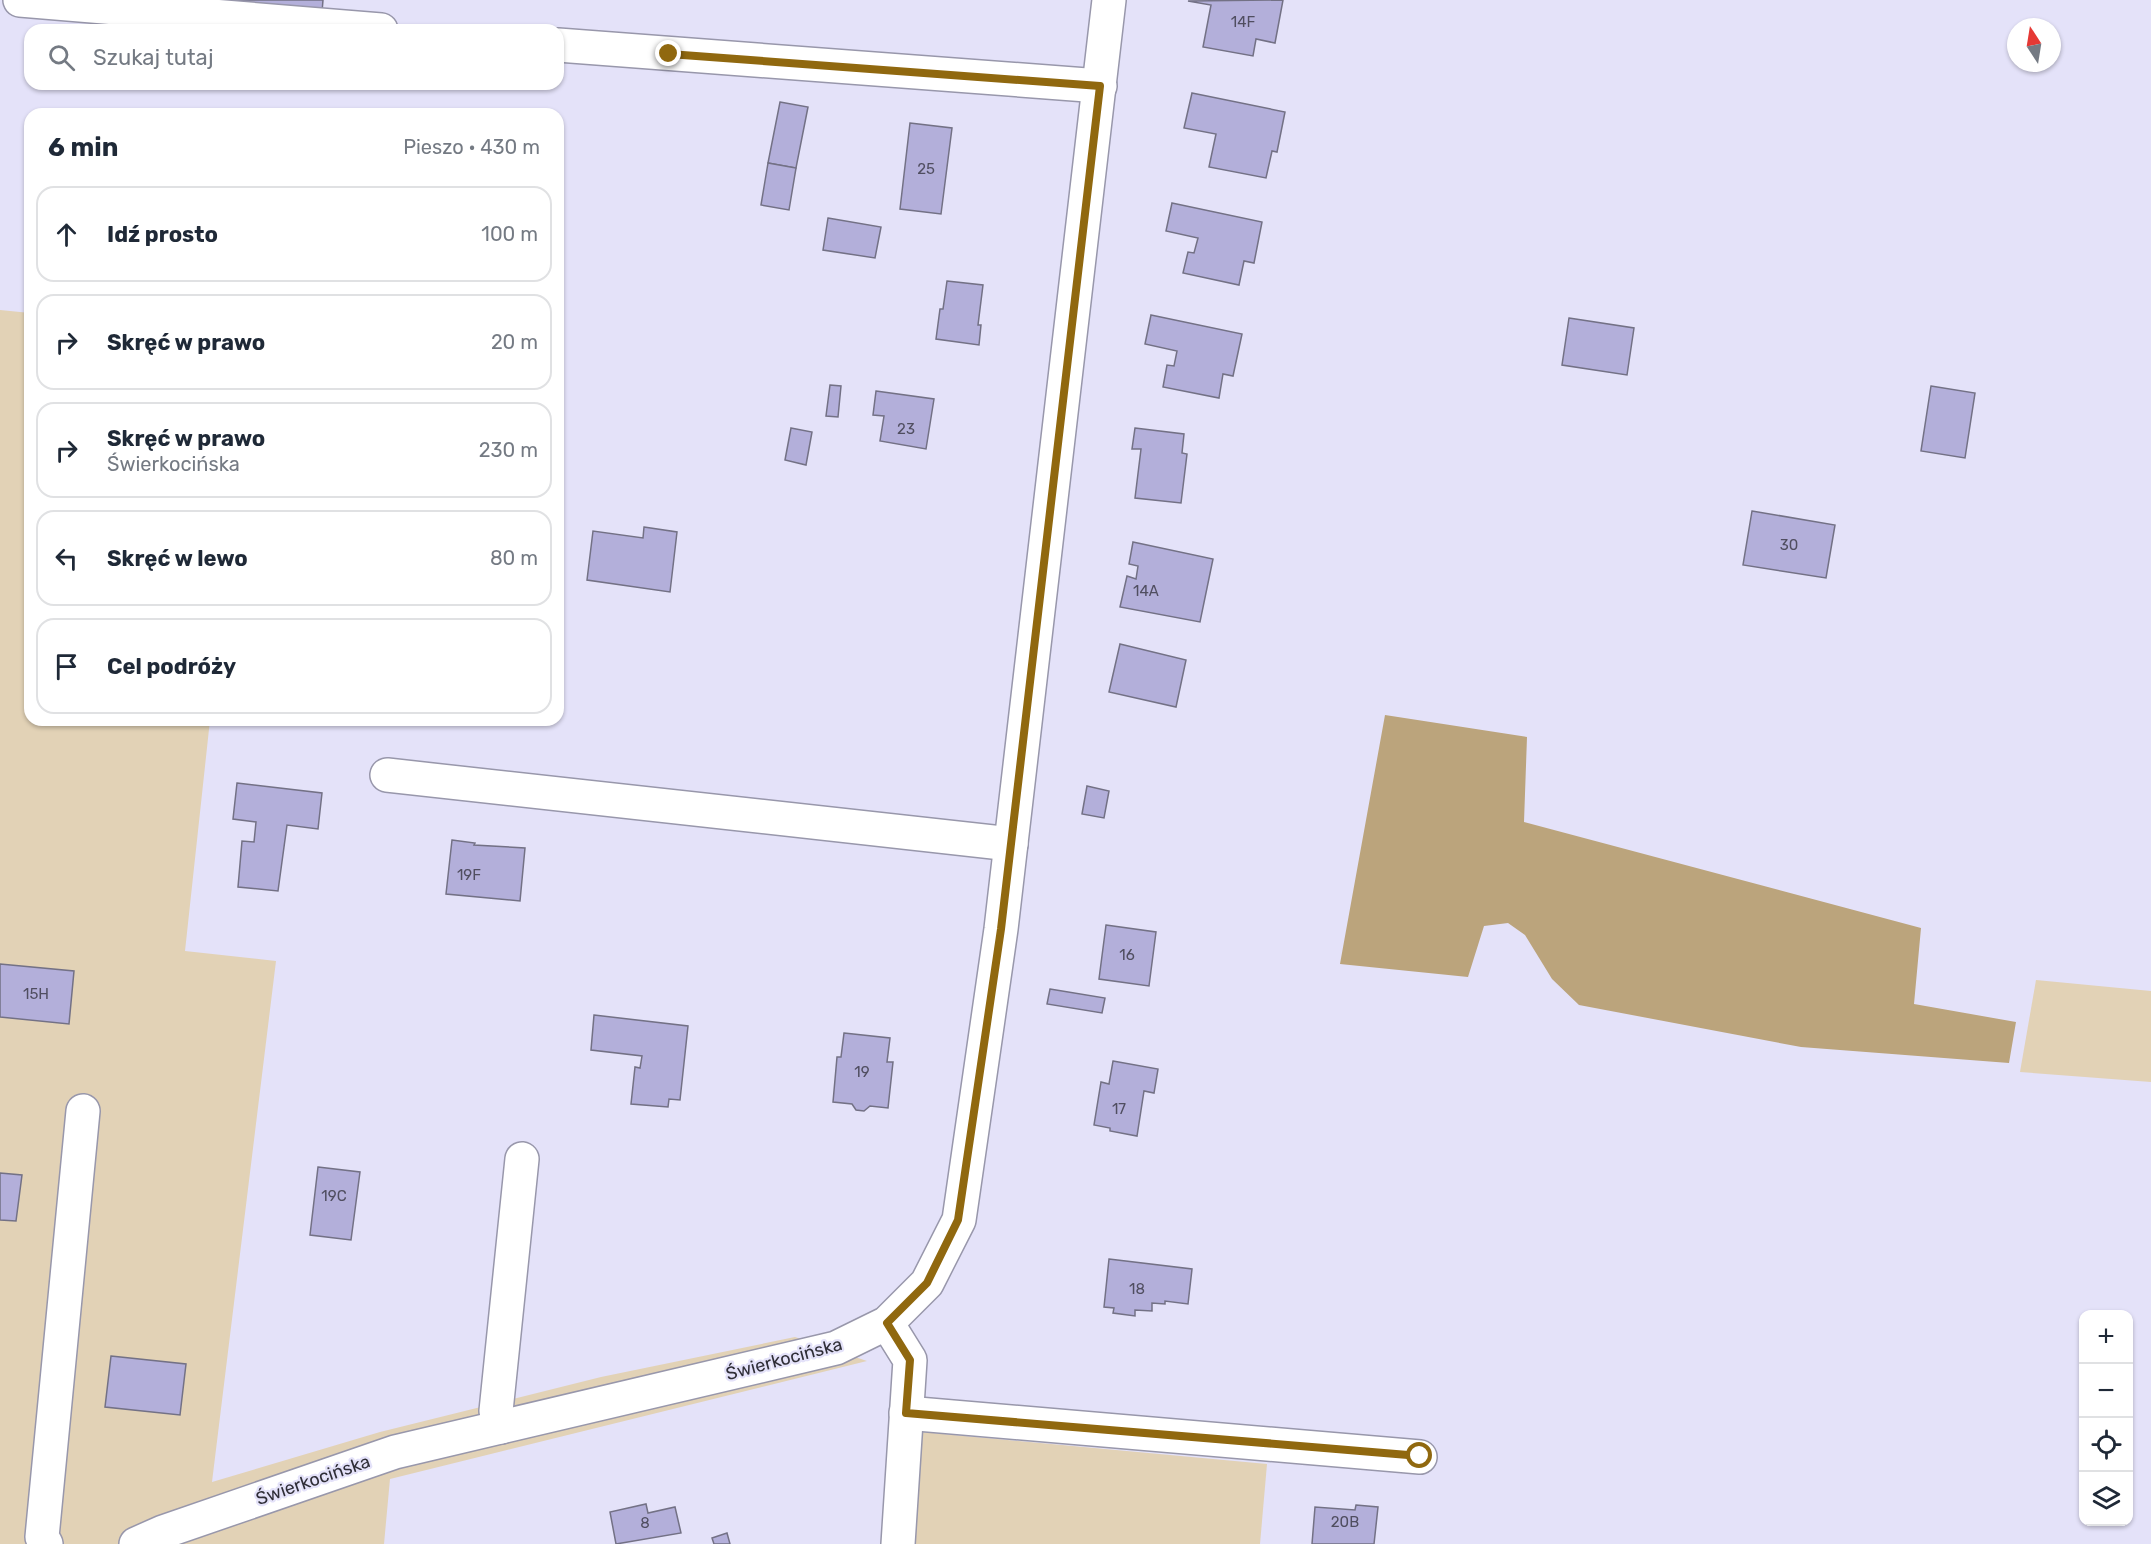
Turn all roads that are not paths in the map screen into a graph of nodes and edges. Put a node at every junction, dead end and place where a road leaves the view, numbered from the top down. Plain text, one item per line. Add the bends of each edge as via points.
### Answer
1 (20, 0) edge
2 (1109, 0) edge
3 (309, 24) edge
4 (564, 45) edge
5 (1100, 86) junction
6 (387, 776) dead end
7 (1011, 844) junction
8 (83, 1111) dead end
9 (522, 1159) dead end
10 (887, 1323) junction
11 (906, 1413) junction
12 (501, 1427) junction
13 (1420, 1456) dead end
14 (46, 1544) edge
15 (136, 1544) edge
16 (898, 1544) edge

1 - 3 street
2 - 5 street, Świerkocińska
4 - 5 street
5 - 7 street, Świerkocińska
6 - 7 street
7 - 10 street, Świerkocińska via 958,1220 927,1283
8 - 14 street via 42,1537
9 - 12 street via 496,1411
10 - 11 street via 910,1360
10 - 12 street, Świerkocińska via 836,1348
11 - 13 street
11 - 16 street
12 - 15 street, Świerkocińska via 395,1452

